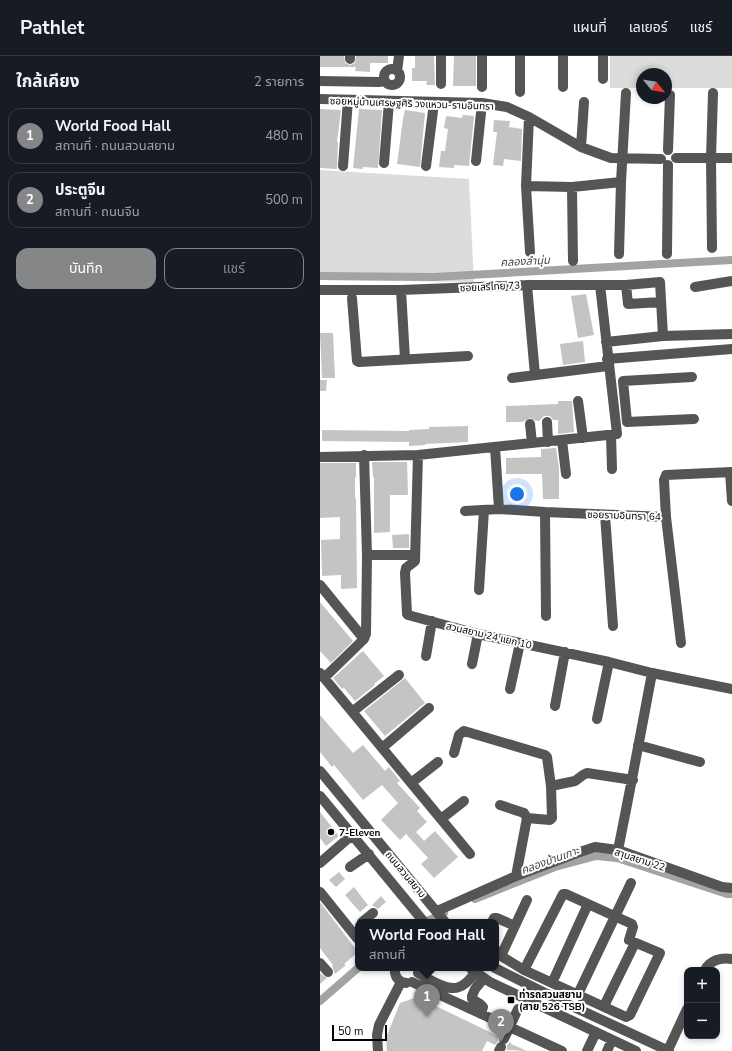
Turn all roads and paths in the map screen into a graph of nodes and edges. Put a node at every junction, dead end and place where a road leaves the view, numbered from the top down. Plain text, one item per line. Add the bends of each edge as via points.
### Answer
1 (399, 56) edge
2 (441, 56) edge
3 (482, 56) edge
4 (520, 56) edge
5 (563, 56) edge
6 (603, 56) edge
7 (603, 79) dead end
8 (320, 81) edge
9 (440, 84) dead end
10 (482, 87) dead end
11 (563, 87) dead end
12 (520, 92) dead end
13 (626, 93) dead end
14 (713, 93) dead end
15 (320, 99) edge
16 (348, 100) junction
17 (389, 102) junction
18 (584, 102) dead end
19 (434, 103) junction
20 (482, 104) junction
21 (670, 104) edge
22 (529, 117) junction
23 (581, 147) junction
24 (668, 150) junction
25 (623, 158) junction
26 (676, 158) junction
27 (711, 158) junction
28 (732, 158) edge
29 (476, 161) dead end
30 (664, 162) junction
31 (384, 163) dead end
32 (343, 166) dead end
33 (426, 166) dead end
34 (621, 182) junction
35 (526, 186) junction
36 (572, 187) junction
37 (712, 248) dead end
38 (530, 252) dead end
39 (619, 254) dead end
40 (667, 254) dead end
41 (573, 261) dead end
42 (732, 281) edge
43 (527, 285) junction
44 (600, 285) junction
45 (626, 285) junction
46 (695, 287) dead end
47 (320, 290) edge
48 (401, 290) junction
49 (352, 298) dead end
50 (661, 302) junction
51 (732, 334) edge
52 (663, 336) junction
53 (606, 342) junction
54 (732, 349) edge
55 (468, 356) dead end
56 (405, 359) junction
57 (608, 362) junction
58 (535, 375) junction
59 (692, 377) dead end
60 (512, 378) dead end
61 (623, 381) junction
62 (610, 384) junction
63 (578, 401) dead end
64 (694, 419) dead end
65 (547, 422) dead end
66 (530, 424) dead end
67 (611, 435) junction
68 (583, 438) junction
69 (562, 440) junction
70 (548, 442) junction
71 (532, 443) junction
72 (495, 447) junction
73 (418, 455) junction
74 (364, 456) junction
75 (320, 457) edge
76 (612, 469) dead end
77 (731, 472) edge
78 (566, 474) dead end
79 (732, 501) edge
80 (499, 509) junction
81 (484, 510) junction
82 (466, 511) dead end
83 (545, 512) junction
84 (605, 515) junction
85 (666, 517) junction
86 (367, 555) junction
87 (415, 555) junction
88 (320, 585) edge
89 (479, 590) dead end
90 (546, 616) dead end
91 (432, 622) junction
92 (613, 626) dead end
93 (478, 634) junction
94 (364, 639) junction
95 (520, 643) junction
96 (680, 643) dead end
97 (565, 652) junction
98 (426, 656) dead end
99 (609, 662) junction
100 (472, 664) dead end
101 (652, 673) junction
102 (322, 675) edge
103 (399, 675) dead end
104 (510, 689) dead end
105 (732, 689) edge
106 (555, 706) dead end
107 (429, 708) dead end
108 (352, 712) junction
109 (597, 719) dead end
110 (638, 745) junction
111 (382, 748) junction
112 (454, 753) dead end
113 (438, 762) dead end
114 (700, 762) dead end
115 (320, 771) edge
116 (633, 780) junction
117 (411, 783) junction
118 (551, 786) junction
119 (320, 796) edge
120 (464, 800) dead end
121 (500, 804) dead end
122 (527, 818) junction
123 (441, 819) junction
124 (352, 835) junction
125 (618, 850) junction
126 (368, 854) junction
127 (470, 854) dead end
128 (320, 863) edge
129 (350, 867) dead end
130 (516, 876) junction
131 (631, 883) dead end
132 (732, 888) edge
133 (320, 892) edge
134 (528, 900) dead end
135 (588, 904) junction
136 (437, 911) junction
137 (373, 913) dead end
138 (616, 916) junction
139 (366, 919) edge
140 (422, 919) edge
141 (443, 919) edge
142 (494, 919) edge
143 (515, 926) junction
144 (355, 931) edge
145 (635, 943) junction
146 (499, 951) edge
147 (499, 954) edge
148 (732, 959) edge
149 (320, 963) edge
150 (706, 967) edge
151 (499, 970) edge
152 (524, 970) junction
153 (395, 971) edge
154 (418, 971) edge
155 (328, 972) dead end
156 (476, 973) edge
157 (401, 982) junction
158 (412, 982) junction
159 (552, 983) junction
160 (573, 992) junction
161 (560, 1001) junction
162 (604, 1006) junction
163 (518, 1008) dead end
164 (481, 1014) junction
165 (684, 1016) edge
166 (510, 1027) junction
167 (628, 1032) junction
168 (598, 1033) junction
169 (612, 1040) junction
170 (501, 1046) edge
171 (378, 1051) edge
172 (562, 1051) edge
173 (588, 1051) edge
174 (607, 1051) edge
175 (636, 1051) edge
176 (646, 1051) edge
177 (669, 1051) edge

1 - 8 street via 397,71 400,78 396,84 392,85 385,81
2 - 9 street
3 - 10 street
4 - 12 street
5 - 11 street
6 - 7 street
13 - 25 street
14 - 27 street
15 - 16 street, ซอยหมู่บ้านเศรษฐศิริ วงแหวน-รามอินทรา
16 - 17 street, ซอยหมู่บ้านเศรษฐศิริ วงแหวน-รามอินทรา
16 - 32 street
17 - 19 street, ซอยหมู่บ้านเศรษฐศิริ วงแหวน-รามอินทรา
17 - 31 street
18 - 23 street
19 - 20 street, ซอยหมู่บ้านเศรษฐศิริ วงแหวน-รามอินทรา
19 - 33 street
20 - 22 street, ซอยหมู่บ้านเศรษฐศิริ วงแหวน-รามอินทรา via 507,107
20 - 29 street
21 - 24 street
22 - 23 street, ซอยหมู่บ้านเศรษฐศิริ วงแหวน-รามอินทรา
22 - 35 street
23 - 25 street, ซอยหมู่บ้านเศรษฐศิริ วงแหวน-รามอินทรา via 610,158
24 - 26 street via 673,152
24 - 30 street via 664,152
25 - 30 street, ซอยหมู่บ้านเศรษฐศิริ วงแหวน-รามอินทรา
25 - 34 street
26 - 27 street
26 - 30 street via 672,164
27 - 28 street
27 - 37 street
30 - 40 street
34 - 36 street
34 - 39 street
35 - 36 street
35 - 38 street
36 - 41 street
42 - 46 street
43 - 44 street, ซอยเสรีไทย 73
43 - 48 street, ซอยเสรีไทย 73
43 - 58 street
44 - 45 street, ซอยเสรีไทย 73
44 - 53 street
45 - 50 street via 628,304
45 - 50 street, ซอยเสรีไทย 73 via 660,282
47 - 48 street, ซอยเสรีไทย 73
48 - 56 street
49 - 56 street via 357,361
50 - 52 street
51 - 52 street
52 - 53 street
53 - 57 street
54 - 57 street
55 - 56 street
57 - 58 street
57 - 62 street
58 - 60 street
59 - 61 street
61 - 62 street
61 - 64 street via 627,422
62 - 67 street via 617,433
63 - 68 street
65 - 70 street
66 - 71 street
67 - 68 street
67 - 76 street
68 - 69 street
69 - 70 street
69 - 78 street
70 - 71 street
71 - 72 street
72 - 73 street
72 - 80 street
73 - 74 street
73 - 87 street
74 - 75 street
74 - 86 street
77 - 79 street
77 - 85 street, ซอยรามอินทรา 64 via 666,475
80 - 81 street, ซอยรามอินทรา 64
80 - 83 street, ซอยรามอินทรา 64
81 - 82 street, ซอยรามอินทรา 64
81 - 89 street
83 - 84 street, ซอยรามอินทรา 64
83 - 90 street
84 - 85 street, ซอยรามอินทรา 64
84 - 92 street
85 - 96 street
86 - 87 street
86 - 94 street
87 - 91 street, สวนสยาม 24 แยก 10 via 415,562 406,568 405,573 407,614
88 - 94 street
91 - 93 street, สวนสยาม 24 แยก 10
91 - 98 street
93 - 95 street, สวนสยาม 24 แยก 10
93 - 100 street
94 - 102 street
95 - 97 street, สวนสยาม 24 แยก 10
95 - 104 street
97 - 99 street, สวนสยาม 24 แยก 10
97 - 106 street
99 - 101 street, สวนสยาม 24 แยก 10
99 - 109 street
101 - 105 street, สวนสยาม 24 แยก 10
101 - 110 street
102 - 108 street
103 - 108 street
107 - 111 street
108 - 111 street
110 - 114 street
110 - 116 street
111 - 117 street
112 - 118 street via 459,735 464,732 545,755 548,759
113 - 117 street
115 - 136 street, ถนนสวนสยาม
116 - 118 street via 586,773 578,780
116 - 125 street
117 - 123 street
118 - 122 street via 551,819
119 - 124 street, ถนนสวนสยาม
120 - 123 street
121 - 122 street via 524,813
122 - 130 street
123 - 127 street
124 - 126 street, ถนนสวนสยาม
124 - 128 street
125 - 130 street, สาุนสยาม 22 via 595,847
125 - 132 street, สาุนสยาม 22 via 722,887
126 - 129 street
126 - 140 street, ถนนสวนสยาม
130 - 136 street, สาุนสยาม 22
131 - 138 street
133 - 144 street
134 - 143 street
135 - 138 street
135 - 152 street via 566,894 561,896
135 - 159 street
136 - 141 street, ถนนสวนสยาม
137 - 139 street
138 - 145 street via 632,924 630,940
138 - 160 street
142 - 143 street via 497,918
143 - 146 street
145 - 162 street
145 - 162 street via 660,953 628,1016
147 - 152 street
148 - 150 street via 716,960
149 - 155 street
151 - 161 street
152 - 159 street
153 - 157 street via 395,976
154 - 156 street via 438,984 451,988 465,984
154 - 158 street
156 - 164 street via 472,999 483,1007
156 - 168 street
157 - 158 street
157 - 171 street via 379,1025
158 - 164 street
159 - 160 street
160 - 161 street
160 - 162 street
161 - 167 street
161 - 168 street via 567,1012 599,1028
163 - 166 street
164 - 166 street
165 - 177 street
166 - 170 street
166 - 172 street
167 - 176 street via 626,1041
167 - 177 street
168 - 169 street
168 - 173 street
169 - 174 street
169 - 175 street

